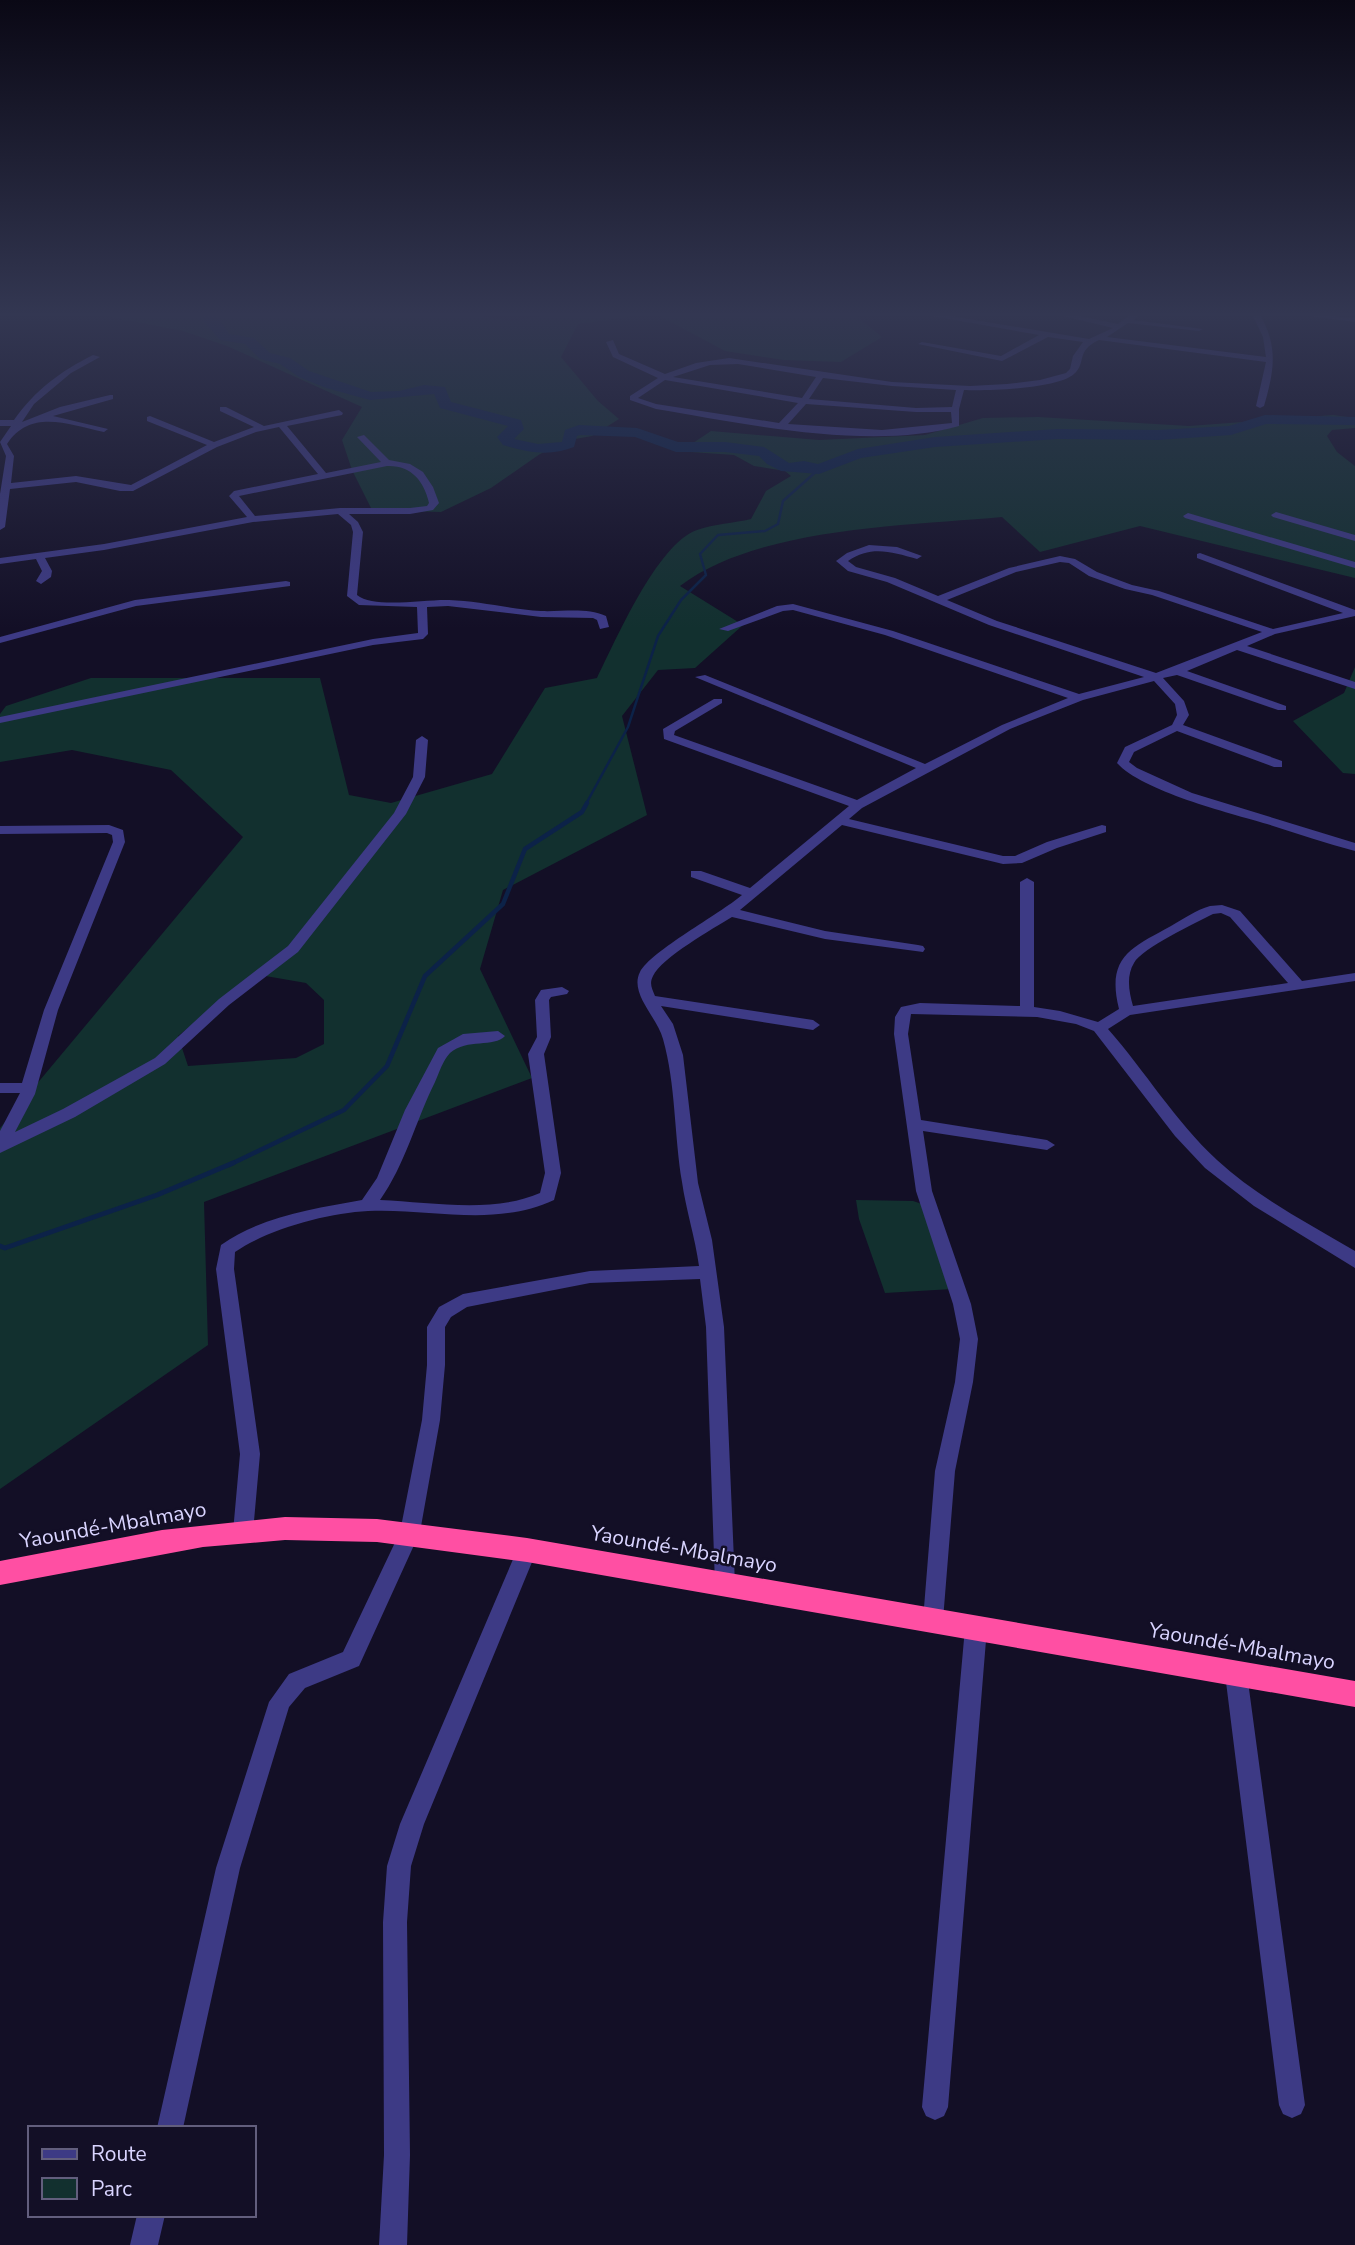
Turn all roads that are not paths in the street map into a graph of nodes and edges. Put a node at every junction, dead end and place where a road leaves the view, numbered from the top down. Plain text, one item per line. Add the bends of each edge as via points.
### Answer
1 (21, 419) edge
2 (35, 419) edge
3 (55, 419) edge
4 (150, 419) dead end
5 (243, 419) edge
6 (306, 419) edge
7 (738, 419) edge
8 (788, 419) edge
9 (956, 419) edge
10 (0, 423) edge
11 (281, 424) junction
12 (17, 426) junction
13 (781, 426) junction
14 (262, 428) junction
15 (104, 429) dead end
16 (360, 437) dead end
17 (214, 445) junction
18 (388, 464) junction
19 (323, 475) junction
20 (8, 486) junction
21 (340, 511) junction
22 (1276, 515) dead end
23 (1188, 516) dead end
24 (253, 519) junction
25 (0, 527) edge
26 (1355, 538) edge
27 (917, 556) dead end
28 (1200, 556) dead end
29 (40, 557) junction
30 (0, 561) edge
31 (1355, 565) edge
32 (41, 581) dead end
33 (286, 584) dead end
34 (938, 600) junction
35 (422, 604) junction
36 (1355, 613) edge
37 (604, 627) dead end
38 (724, 629) dead end
39 (1272, 632) junction
40 (0, 640) edge
41 (1236, 646) junction
42 (1177, 671) junction
43 (701, 677) dead end
44 (1156, 677) junction
45 (1355, 686) edge
46 (1079, 698) junction
47 (718, 701) dead end
48 (1282, 708) dead end
49 (0, 720) edge
50 (1176, 727) junction
51 (422, 740) dead end
52 (1279, 764) dead end
53 (925, 768) junction
54 (858, 805) junction
55 (841, 821) junction
56 (1102, 829) dead end
57 (0, 830) edge
58 (1355, 847) edge
59 (696, 874) dead end
60 (1027, 882) dead end
61 (753, 894) junction
62 (730, 912) junction
63 (918, 949) dead end
64 (1355, 977) edge
65 (1299, 986) junction
66 (562, 991) dead end
67 (649, 1000) junction
68 (1127, 1011) junction
69 (1027, 1013) junction
70 (813, 1025) dead end
71 (1099, 1028) junction
72 (498, 1036) dead end
73 (0, 1088) edge
74 (29, 1088) junction
75 (913, 1124) junction
76 (1047, 1145) dead end
77 (1, 1147) edge
78 (367, 1205) junction
79 (1355, 1262) edge
80 (708, 1272) junction
81 (243, 1532) junction
82 (410, 1532) junction
83 (527, 1550) junction
84 (0, 1573) edge
85 (725, 1584) junction
86 (933, 1620) junction
87 (976, 1628) junction
88 (1236, 1674) junction
89 (1355, 1694) edge
90 (1292, 2105) dead end
91 (935, 2107) dead end
92 (170, 2126) edge
93 (151, 2217) edge
94 (144, 2245) edge
95 (393, 2245) edge

1 - 12 street
2 - 12 street
3 - 15 street
4 - 17 street
5 - 14 street
6 - 11 street
7 - 13 street
8 - 13 street
9 - 13 street via 956,424 932,429 848,433
10 - 12 street
11 - 14 street
11 - 19 street
12 - 20 street via 4,444 10,456
14 - 17 street
16 - 18 street
17 - 20 street via 133,488 76,479
18 - 19 street
18 - 21 street via 415,468 432,496 430,508
19 - 24 street via 237,493 234,496
20 - 25 street
21 - 24 street
21 - 35 street via 358,533 352,596 359,602
22 - 26 street
23 - 31 street
24 - 29 street
27 - 34 street via 888,545 841,561
28 - 36 street
29 - 30 street
29 - 32 street via 47,571
33 - 40 street via 135,603
34 - 39 street via 994,576 1060,559 1120,584
34 - 44 street
35 - 37 street via 595,615 602,618
35 - 49 street via 423,634 419,637 373,642
36 - 39 street
38 - 46 street via 793,607 889,633
39 - 41 street
41 - 42 street
41 - 45 street
42 - 44 street
42 - 48 street
43 - 53 street
44 - 46 street
44 - 50 street via 1180,703 1183,715
46 - 53 street via 1006,727
47 - 54 street via 669,730 668,737
50 - 52 street
50 - 58 street via 1129,750 1124,763 1188,796
51 - 77 street via 419,777 400,814 293,949 224,1002 160,1061
53 - 54 street
54 - 55 street
55 - 56 street via 1003,860 1017,860
55 - 61 street
57 - 74 street via 108,829 118,833 119,842 51,1010
59 - 61 street
60 - 69 street
61 - 62 street
62 - 63 street
62 - 67 street via 659,959 647,972 643,985
64 - 65 street
65 - 68 street
65 - 68 street via 1235,914 1210,910 1126,960 1121,990
66 - 78 street via 545,993 542,1000 544,1037 536,1054 553,1173 548,1196 538,1203 495,1210
67 - 70 street
67 - 80 street via 666,1024 675,1055 690,1183
68 - 71 street
69 - 71 street via 1084,1020
69 - 75 street via 906,1010 901,1034
71 - 79 street via 1173,1122 1230,1181
72 - 78 street via 463,1040 443,1051 385,1180
73 - 74 street
74 - 77 street
75 - 76 street
75 - 86 street via 925,1191 969,1339 946,1471
78 - 81 street via 241,1237 228,1249 225,1269 250,1454
80 - 82 street via 590,1277 463,1301 444,1312 436,1327 431,1420
80 - 85 street via 715,1327
81 - 82 highway, Yaoundé-Mbalmayo via 325,1528
81 - 84 highway, Yaoundé-Mbalmayo via 164,1540
82 - 83 highway, Yaoundé-Mbalmayo
82 - 92 street via 351,1659 297,1681 280,1702 228,1868
83 - 85 highway, Yaoundé-Mbalmayo
83 - 95 street via 412,1824 399,1866
85 - 86 highway, Yaoundé-Mbalmayo
86 - 87 highway, Yaoundé-Mbalmayo
87 - 88 highway, Yaoundé-Mbalmayo
87 - 91 street
88 - 89 highway, Yaoundé-Mbalmayo
88 - 90 street
93 - 94 street

